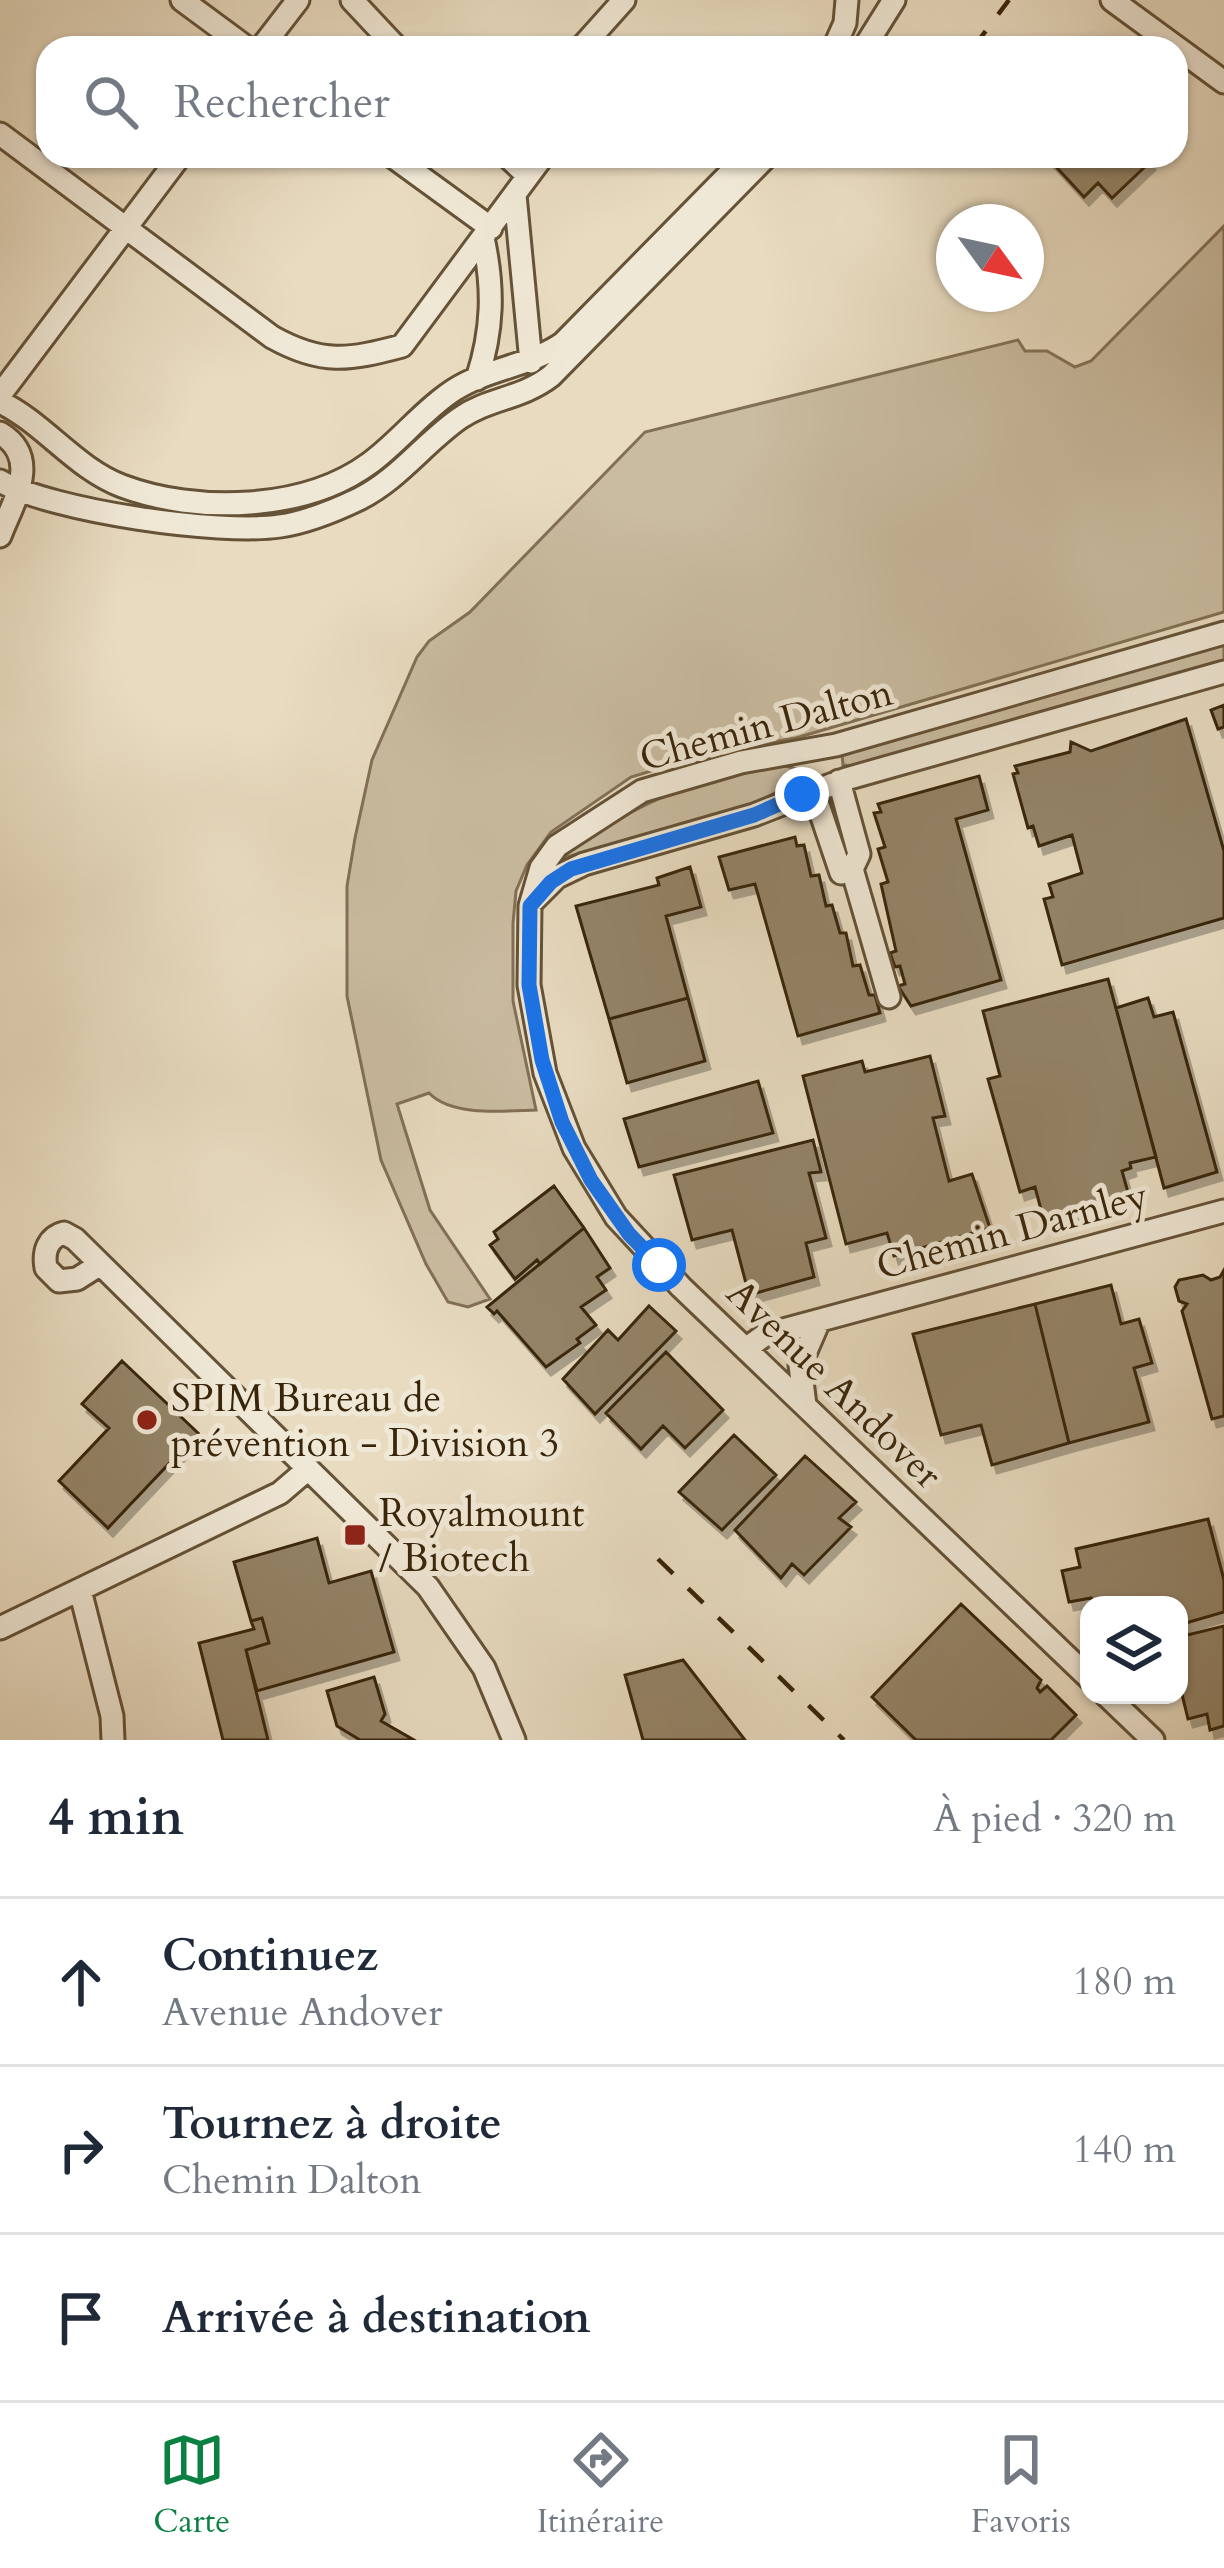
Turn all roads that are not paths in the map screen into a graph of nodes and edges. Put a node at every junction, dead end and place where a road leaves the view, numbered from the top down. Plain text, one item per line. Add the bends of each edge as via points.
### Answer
1 (182, 0) edge
2 (298, 0) edge
3 (352, 0) edge
4 (624, 0) edge
5 (847, 0) edge
6 (894, 0) edge
7 (1112, 0) edge
8 (231, 36) edge
9 (270, 36) edge
10 (386, 36) edge
11 (591, 36) edge
12 (839, 36) edge
13 (872, 36) edge
14 (1161, 36) edge
15 (1188, 56) edge
16 (1224, 82) edge
17 (0, 134) edge
18 (36, 161) edge
19 (45, 168) edge
20 (171, 168) edge
21 (407, 168) edge
22 (513, 168) edge
23 (535, 168) edge
24 (735, 168) edge
25 (755, 168) edge
26 (522, 186) junction
27 (125, 229) junction
28 (487, 233) junction
29 (531, 362) junction
30 (477, 379) junction
31 (0, 399) edge
32 (0, 433) edge
33 (9, 486) edge
34 (0, 536) edge
35 (1224, 633) edge
36 (1224, 672) edge
37 (815, 750) junction
38 (825, 786) junction
39 (530, 906) junction
40 (889, 997) dead end
41 (1224, 1211) edge
42 (99, 1264) dead end
43 (819, 1321) junction
44 (746, 1348) junction
45 (805, 1406) junction
46 (308, 1469) junction
47 (80, 1590) junction
48 (0, 1628) edge
49 (1080, 1669) edge
50 (1116, 1704) edge
51 (113, 1740) edge
52 (514, 1740) edge
53 (1154, 1740) edge

1 - 8 street
2 - 9 street
3 - 10 street
4 - 11 street
5 - 12 street
6 - 13 street
7 - 14 street
15 - 16 street
17 - 18 street
19 - 27 street
20 - 27 street
21 - 28 street
22 - 26 street
23 - 26 street
24 - 29 street via 563,343
25 - 33 street via 551,376 460,418 404,469 332,511 283,526 222,527 83,508
26 - 28 street
26 - 29 street
27 - 28 street via 272,337 338,359 402,346
27 - 31 street
28 - 30 street via 491,318
29 - 30 street
30 - 31 street via 344,480 257,503 123,486
32 - 33 street via 22,458
33 - 34 street
35 - 37 street, Chemin Dalton
36 - 38 street, Chemin Dalton
37 - 38 street
37 - 39 street, Chemin Dalton via 741,762 626,800 557,846
38 - 39 street, Chemin Dalton via 571,869
38 - 40 street via 859,854 852,869
39 - 44 street, Avenue Andover via 536,1033 574,1148 629,1234
41 - 43 street, Chemin Darnley
42 - 46 street
43 - 44 street, Chemin Darnley
43 - 45 street via 800,1365
44 - 45 street, Avenue Andover
45 - 49 street, Avenue Andover
46 - 47 street via 280,1493
46 - 52 street via 448,1612 484,1668
47 - 48 street
47 - 51 street
50 - 53 street

